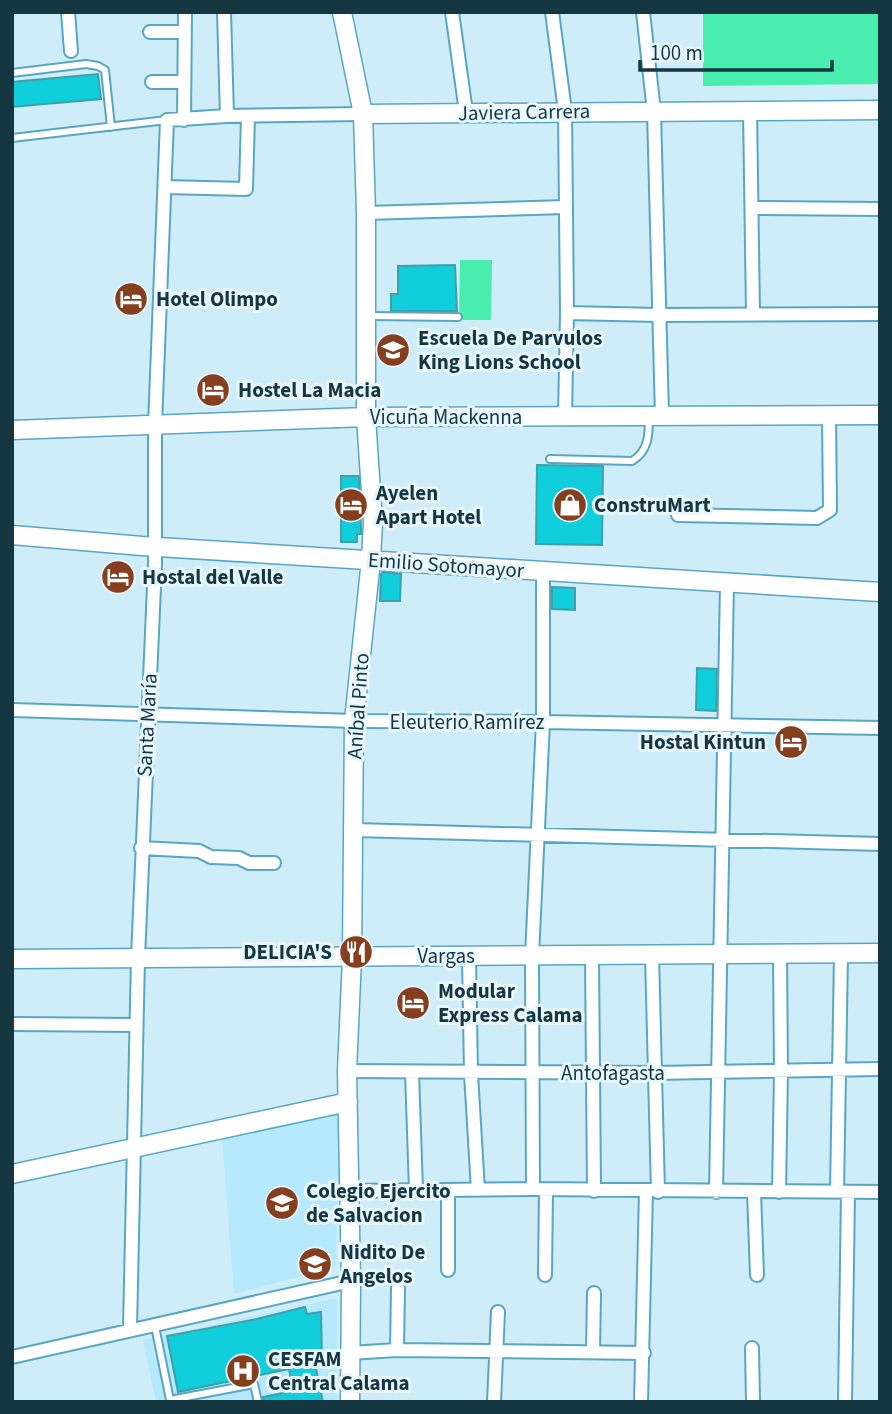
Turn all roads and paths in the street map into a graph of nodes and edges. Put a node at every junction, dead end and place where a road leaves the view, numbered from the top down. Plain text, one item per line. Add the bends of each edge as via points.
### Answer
1 (68, 12) edge
2 (185, 12) edge
3 (224, 12) edge
4 (342, 12) edge
5 (452, 12) edge
6 (552, 12) edge
7 (643, 12) edge
8 (150, 32) dead end
9 (184, 32) junction
10 (71, 51) dead end
11 (12, 73) edge
12 (152, 82) dead end
13 (184, 82) junction
14 (750, 109) junction
15 (880, 110) edge
16 (565, 111) junction
17 (654, 111) junction
18 (466, 112) junction
19 (363, 114) junction
20 (227, 116) junction
21 (248, 116) junction
22 (167, 120) junction
23 (184, 120) junction
24 (111, 127) junction
25 (12, 138) edge
26 (165, 187) junction
27 (566, 207) junction
28 (752, 208) junction
29 (880, 209) edge
30 (366, 212) junction
31 (566, 313) junction
32 (753, 314) junction
33 (880, 314) edge
34 (659, 315) junction
35 (366, 316) junction
36 (458, 317) dead end
37 (880, 415) edge
38 (565, 416) junction
39 (656, 416) junction
40 (829, 416) junction
41 (366, 417) junction
42 (155, 425) junction
43 (12, 430) edge
44 (550, 459) dead end
45 (678, 515) dead end
46 (12, 535) edge
47 (155, 546) junction
48 (371, 560) junction
49 (543, 571) junction
50 (727, 583) junction
51 (880, 592) edge
52 (12, 710) edge
53 (148, 714) junction
54 (354, 721) junction
55 (542, 722) junction
56 (723, 725) junction
57 (880, 728) edge
58 (354, 830) junction
59 (538, 835) junction
60 (721, 842) junction
61 (880, 845) edge
62 (141, 848) junction
63 (274, 863) dead end
64 (880, 953) edge
65 (719, 954) junction
66 (780, 954) junction
67 (841, 954) junction
68 (592, 955) junction
69 (652, 955) junction
70 (469, 956) junction
71 (532, 956) junction
72 (352, 957) junction
73 (138, 958) junction
74 (12, 959) edge
75 (12, 1024) edge
76 (136, 1025) junction
77 (880, 1069) edge
78 (839, 1070) junction
79 (347, 1071) junction
80 (782, 1071) junction
81 (412, 1072) junction
82 (719, 1072) junction
83 (533, 1073) junction
84 (593, 1073) junction
85 (655, 1073) junction
86 (471, 1074) junction
87 (348, 1102) junction
88 (134, 1149) junction
89 (12, 1174) edge
90 (478, 1190) junction
91 (540, 1190) junction
92 (350, 1191) junction
93 (416, 1191) junction
94 (448, 1191) junction
95 (594, 1191) junction
96 (652, 1191) junction
97 (716, 1192) junction
98 (754, 1192) junction
99 (779, 1192) junction
100 (843, 1192) junction
101 (880, 1192) edge
102 (449, 1270) dead end
103 (545, 1275) dead end
104 (757, 1276) dead end
105 (351, 1281) junction
106 (398, 1288) dead end
107 (594, 1293) dead end
108 (498, 1312) dead end
109 (154, 1324) junction
110 (130, 1329) junction
111 (752, 1349) dead end
112 (397, 1350) junction
113 (496, 1352) junction
114 (593, 1352) junction
115 (350, 1353) junction
116 (644, 1353) junction
117 (12, 1357) edge
118 (258, 1402) edge
119 (350, 1402) edge
120 (494, 1402) edge
121 (641, 1402) edge
122 (753, 1402) edge
123 (845, 1402) edge

1 - 10 street
2 - 9 street
3 - 20 street
4 - 19 street, Aníbal Pinto
5 - 18 street
6 - 16 street
7 - 17 street
8 - 9 street
9 - 13 street
11 - 24 lane via 98,66 105,70
12 - 13 street
13 - 23 street
14 - 15 street, Javiera Carrera
14 - 17 street, Javiera Carrera
14 - 28 street
16 - 17 street, Javiera Carrera
16 - 18 street, Javiera Carrera
16 - 27 street
17 - 34 street
18 - 19 street, Javiera Carrera
19 - 21 street, Javiera Carrera
19 - 30 street, Aníbal Pinto
20 - 21 street, Javiera Carrera
20 - 23 street, Javiera Carrera
21 - 26 street via 246,189
22 - 23 street, Javiera Carrera
22 - 24 lane
22 - 26 street, Santa María
24 - 25 lane
26 - 42 street, Santa María
27 - 30 street
27 - 31 street
28 - 29 street
28 - 32 street
30 - 35 street, Aníbal Pinto
31 - 34 street
31 - 38 street
32 - 33 street
32 - 34 street
34 - 39 street
35 - 36 lane
35 - 41 street, Aníbal Pinto
37 - 40 street, Vicuña Mackenna
38 - 39 street, Vicuña Mackenna
38 - 41 street, Vicuña Mackenna
39 - 40 street, Vicuña Mackenna
39 - 44 lane via 642,454 632,461
40 - 45 street via 830,510 817,518
41 - 42 street, Vicuña Mackenna
41 - 48 street, Aníbal Pinto
42 - 43 street, Vicuña Mackenna
42 - 47 street, Santa María
46 - 47 street, Emilio Sotomayor
47 - 48 street, Emilio Sotomayor
47 - 53 street, Santa María
48 - 49 street, Emilio Sotomayor
48 - 54 street, Aníbal Pinto
49 - 50 street, Emilio Sotomayor
49 - 55 street
50 - 51 street, Emilio Sotomayor
50 - 56 street
52 - 53 street, Eleuterio Ramírez
53 - 54 street, Eleuterio Ramírez
53 - 62 street, Santa María
54 - 55 street, Eleuterio Ramírez
54 - 58 street, Aníbal Pinto
55 - 56 street, Eleuterio Ramírez
55 - 59 street
56 - 57 street, Eleuterio Ramírez
56 - 60 street
58 - 59 street
58 - 72 street, Aníbal Pinto
59 - 60 street
59 - 71 street
60 - 61 street
60 - 65 street
62 - 63 street via 200,851 211,857
62 - 73 street, Santa María
64 - 67 street, Vargas
65 - 66 street, Vargas
65 - 69 street, Vargas
65 - 82 street
66 - 67 street, Vargas
66 - 80 street
67 - 78 street
68 - 69 street, Vargas
68 - 71 street, Vargas
68 - 84 street
69 - 85 street
70 - 71 street, Vargas
70 - 72 street, Vargas
70 - 86 street
71 - 83 street
72 - 73 street, Vargas
72 - 79 street, Aníbal Pinto
73 - 74 street, Vargas
73 - 76 street, Santa María
75 - 76 street
76 - 88 street, Santa María
77 - 78 street, Antofagasta
78 - 80 street, Antofagasta
78 - 100 street
79 - 81 street, Antofagasta
79 - 87 street, Aníbal Pinto
80 - 82 street, Antofagasta
80 - 99 street
81 - 86 street, Antofagasta
81 - 93 street
82 - 85 street, Antofagasta
82 - 97 street
83 - 84 street, Antofagasta
83 - 86 street, Antofagasta
83 - 91 street
84 - 85 street, Antofagasta
84 - 95 street
85 - 96 street
86 - 90 street
87 - 88 street
87 - 92 street, Aníbal Pinto
88 - 89 street
88 - 110 street, Santa María
90 - 91 street
90 - 94 street
91 - 95 street
91 - 103 street
92 - 93 street
92 - 105 street, Aníbal Pinto
93 - 94 street
94 - 102 street
95 - 96 street
96 - 97 street
96 - 116 street
97 - 98 street
98 - 99 street
98 - 104 street
99 - 100 street
100 - 101 street
100 - 123 street
105 - 109 street
105 - 115 street, Aníbal Pinto
106 - 112 street
107 - 114 street
108 - 113 street
109 - 110 street
109 - 118 lane via 170,1400 254,1384
110 - 117 street
111 - 122 street
112 - 113 street
112 - 115 street
113 - 114 street
113 - 120 street
114 - 116 street
115 - 119 street, Aníbal Pinto
116 - 121 street

